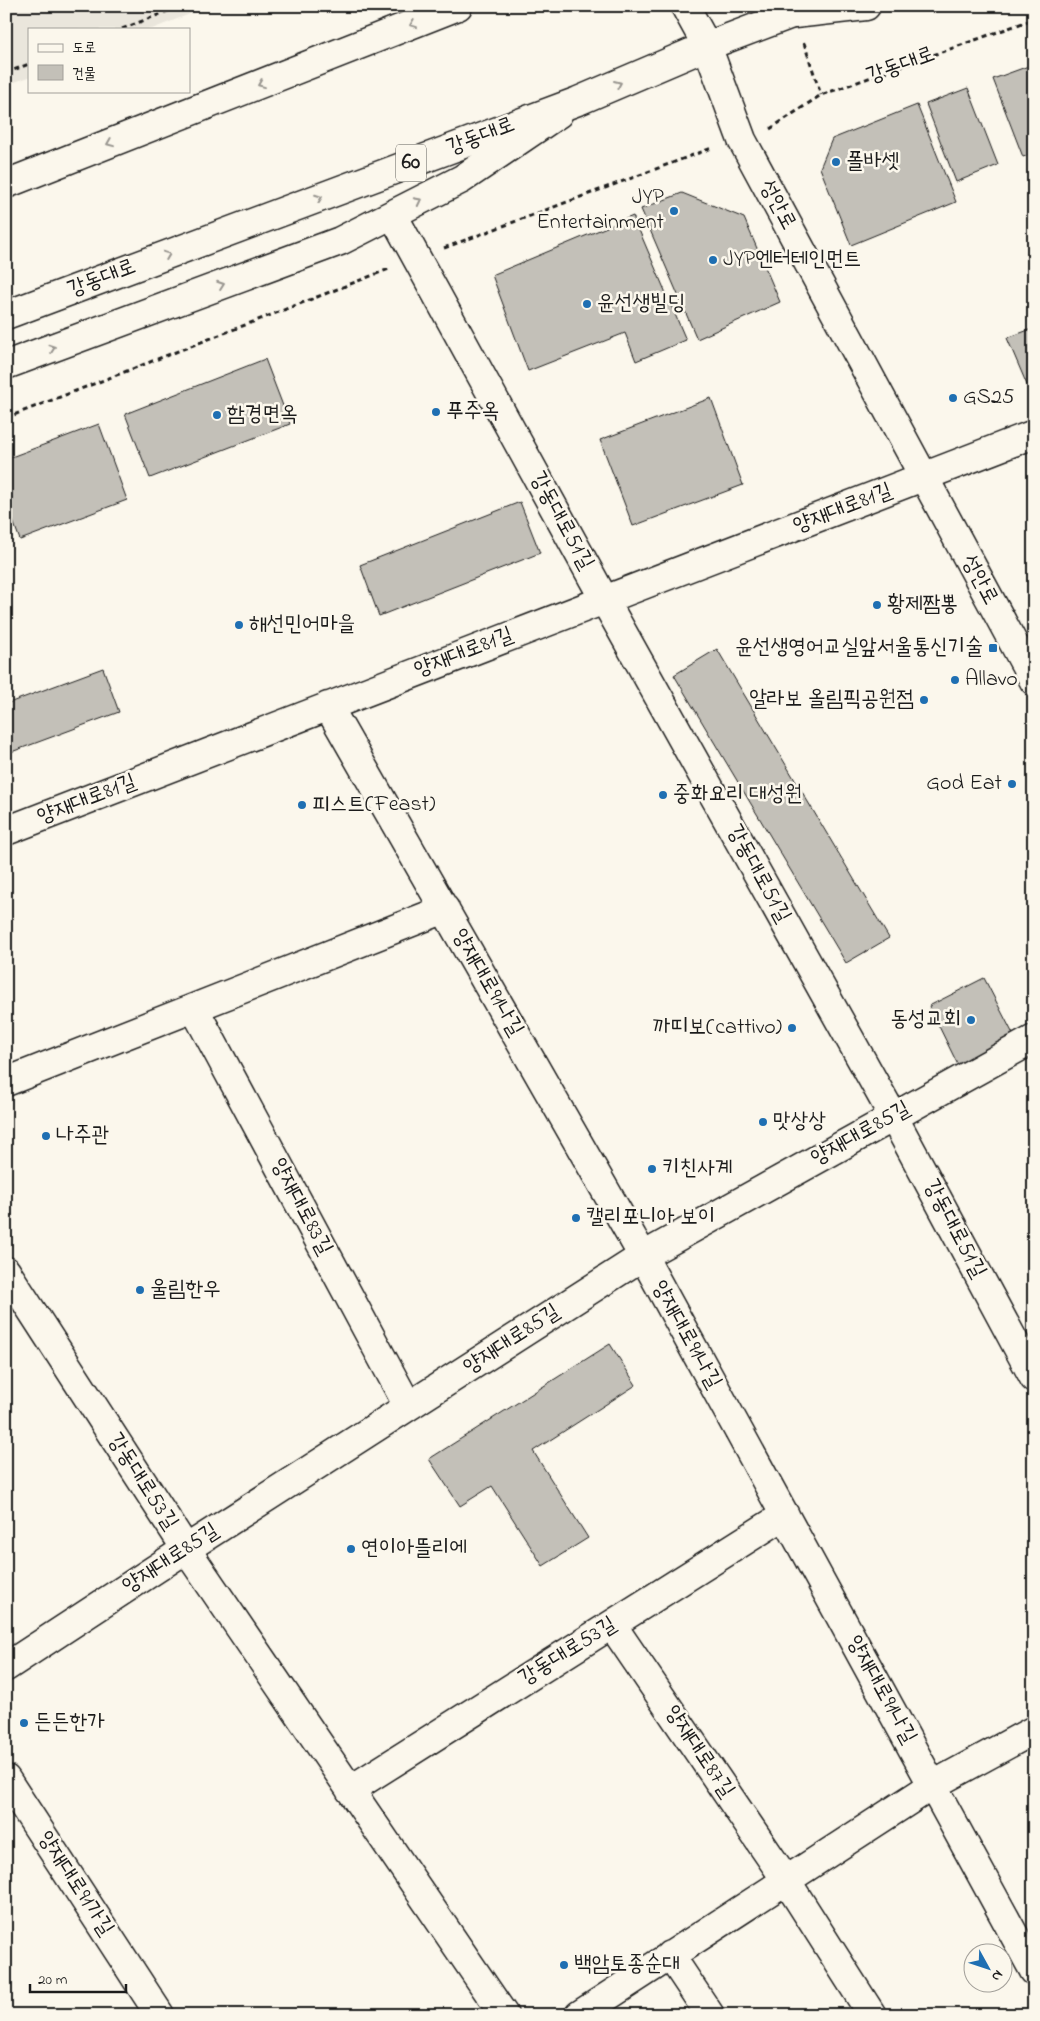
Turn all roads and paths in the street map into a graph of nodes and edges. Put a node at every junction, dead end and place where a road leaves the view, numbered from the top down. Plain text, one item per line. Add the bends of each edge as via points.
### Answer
1 (181, 6) edge
2 (458, 6) edge
3 (685, 6) edge
4 (866, 6) edge
5 (803, 10) edge
6 (1034, 19) edge
7 (125, 28) edge
8 (707, 46) junction
9 (28, 64) edge
10 (6, 73) edge
11 (821, 95) junction
12 (578, 101) junction
13 (776, 127) dead end
14 (706, 150) dead end
15 (6, 184) edge
16 (393, 214) junction
17 (416, 259) junction
18 (6, 315) edge
19 (6, 365) edge
20 (6, 418) edge
21 (1034, 434) edge
22 (924, 478) junction
23 (604, 599) junction
24 (1034, 681) edge
25 (328, 706) junction
26 (6, 831) edge
27 (445, 909) junction
28 (194, 1008) junction
29 (1034, 1039) edge
30 (6, 1082) edge
31 (893, 1116) junction
32 (643, 1256) junction
33 (6, 1271) edge
34 (1034, 1378) edge
35 (408, 1406) junction
36 (785, 1515) junction
37 (186, 1549) junction
38 (612, 1624) junction
39 (6, 1667) edge
40 (1034, 1730) edge
41 (6, 1779) edge
42 (933, 1785) junction
43 (350, 1790) junction
44 (786, 1880) junction
45 (670, 1955) junction
46 (1034, 1971) edge
47 (160, 2015) edge
48 (504, 2015) edge
49 (579, 2015) edge
50 (710, 2015) edge
51 (872, 2015) edge

1 - 7 path
2 -> 15 street
3 - 8 street, 성안로
4 - 5 street, 강동대로
5 - 8 street, 강동대로 / 60
5 - 11 path
6 - 11 path, 강동대로
12 -> 8 street, 강동대로 / 60
8 - 22 street, 성안로 via 742,140
9 - 10 path
11 - 13 path, 강동대로
16 -> 12 street via 462,179
18 -> 12 street, 강동대로 / 60
14 - 17 path
16 - 17 street, 강동대로51길
19 -> 16 street via 340,240
17 - 20 path
17 - 23 street, 강동대로51길
21 - 22 street
22 - 23 street, 양재대로81길
22 - 24 street, 성안로
23 - 25 street, 양재대로81길
23 - 31 street, 강동대로51길
25 - 26 street, 양재대로81길
25 - 27 street, 양재대로91나길
27 - 28 street
27 - 32 street, 양재대로91나길
28 - 30 street
28 - 35 street, 양재대로83길
29 - 31 street, 양재대로85길
31 - 32 street, 양재대로85길
31 - 34 street, 강동대로51길
32 - 35 street, 양재대로85길
32 - 36 street, 양재대로91나길
33 - 37 street, 강동대로53길
35 - 37 street, 양재대로85길
36 - 38 street, 강동대로53길
36 - 42 street, 양재대로91나길
37 - 39 street, 양재대로85길
37 - 43 street, 강동대로53길
38 - 43 street, 강동대로53길
38 - 44 street, 양재대로87길
40 - 42 street
41 - 47 street, 양재대로91가길
42 - 44 street
42 - 46 street, 양재대로91나길
43 - 48 street, 강동대로53길
44 - 45 street
44 - 51 street, 양재대로87길
45 - 49 street
45 - 50 street

